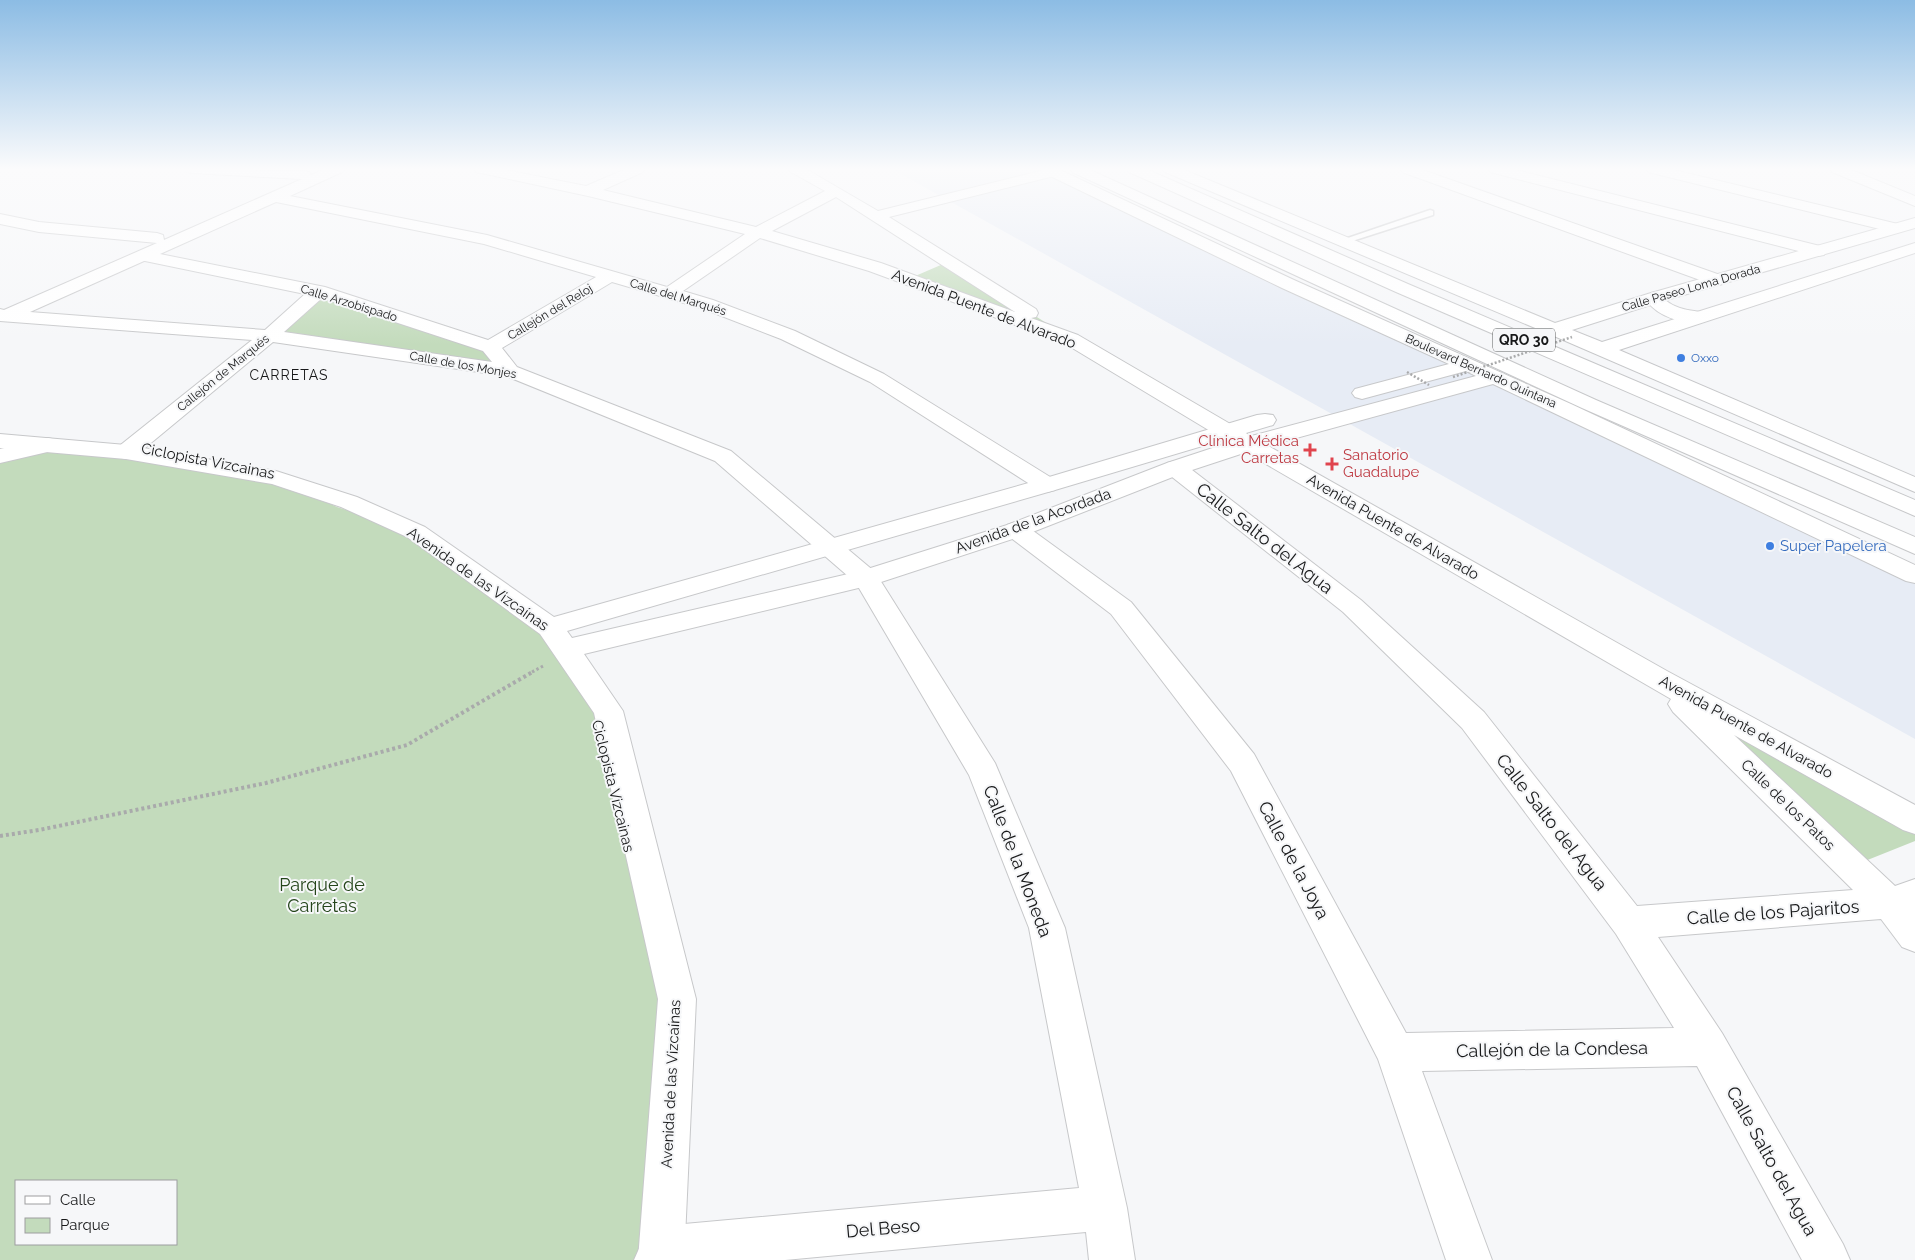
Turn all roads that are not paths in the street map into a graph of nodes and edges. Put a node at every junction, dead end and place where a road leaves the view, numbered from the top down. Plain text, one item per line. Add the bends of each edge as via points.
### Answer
1 (49, 228) edge
2 (181, 228) edge
3 (207, 228) edge
4 (427, 228) edge
5 (741, 228) edge
6 (766, 228) edge
7 (894, 228) edge
8 (1173, 228) edge
9 (1205, 228) edge
10 (1266, 228) edge
11 (1287, 228) edge
12 (1311, 228) edge
13 (1384, 228) edge
14 (1571, 228) edge
15 (1727, 228) edge
16 (1896, 228) edge
17 (758, 232) junction
18 (157, 238) junction
19 (1343, 241) junction
20 (1915, 248) edge
21 (1818, 251) junction
22 (145, 256) junction
23 (610, 276) junction
24 (1717, 280) junction
25 (1402, 288) junction
26 (319, 292) junction
27 (669, 293) junction
28 (1657, 297) junction
29 (2, 313) edge
30 (1698, 317) junction
31 (1554, 329) junction
32 (269, 336) junction
33 (1071, 339) junction
34 (490, 347) junction
35 (1601, 350) junction
36 (510, 371) junction
37 (1460, 371) junction
38 (1495, 377) junction
39 (1237, 437) junction
40 (0, 441) edge
41 (48, 445) junction
42 (126, 452) junction
43 (0, 456) edge
44 (1175, 468) junction
45 (1047, 485) junction
46 (1915, 485) edge
47 (1915, 509) edge
48 (1016, 530) junction
49 (1915, 546) edge
50 (830, 547) junction
51 (1915, 575) edge
52 (866, 578) junction
53 (550, 654) junction
54 (1657, 678) junction
55 (1915, 820) edge
56 (1902, 898) edge
57 (1629, 923) junction
58 (1915, 936) edge
59 (1708, 1047) junction
60 (1396, 1052) junction
61 (1105, 1208) junction
62 (660, 1256) edge
63 (1112, 1260) edge
64 (1470, 1260) edge
65 (1827, 1260) edge

1 - 18 main road
2 - 18 main road
3 - 22 main road
4 - 23 main road, Calle del Marqués via 487,240
5 - 17 main road, Avenida Puente de Alvarado
6 - 17 main road
7 - 33 main road
8 - 37 main road, Boulevard Bernardo Quintana
9 - 49 main road, Boulevard Bernardo Quintana / QRO 30 via 1589,404
10 - 25 main road, QRO 30
11 - 25 main road
12 - 19 main road
13 - 19 lane
14 - 24 main road
15 - 21 main road
16 - 21 main road, Calle Paseo Loma Dorada
17 - 27 main road
17 - 33 main road, Avenida Puente de Alvarado via 875,267
18 - 29 main road
19 - 31 main road
20 - 30 main road, Calle Paseo Loma Dorada
21 - 24 main road, Calle Paseo Loma Dorada
22 - 26 main road, Calle Arzobispado
22 - 29 main road
23 - 27 main road, Calle del Marqués
23 - 34 main road, Callejón del Reloj
24 - 28 main road, Calle Paseo Loma Dorada
25 - 47 main road, QRO 30
26 - 32 main road, Callejón de Marqués
26 - 34 main road, Calle Arzobispado
27 - 45 main road, Calle del Marqués via 788,335 877,378
28 - 30 main road via 1656,300 1666,309
28 - 31 main road, Calle Paseo Loma Dorada
29 - 32 main road, Calle de los Monjes
30 - 35 main road, Calle Paseo Loma Dorada
31 - 35 main road
32 - 36 main road, Calle de los Monjes
32 - 42 main road, Callejón de Marqués
33 - 39 main road, Avenida Puente de Alvarado
34 - 36 main road
35 - 46 main road
36 - 50 main road, Calle de los Monjes via 724,456
37 - 38 main road, Boulevard Bernardo Quintana
37 - 39 main road, Avenida de la Acordada
38 - 39 main road, Avenida de la Acordada
38 - 51 main road, Boulevard Bernardo Quintana
39 - 44 main road, Avenida de la Acordada
39 - 45 main road, Avenida de la Acordada
39 - 54 main road, Avenida Puente de Alvarado
40 - 41 main road, Avenida de las Vizcaínas
41 - 42 main road, Avenida de las Vizcaínas
41 - 43 main road
42 - 53 main road, Avenida de las Vizcaínas via 276,478 349,502 416,532
44 - 48 main road, Avenida de la Acordada
44 - 57 main road, Calle Salto del Agua via 1352,606 1473,720
45 - 50 main road, Avenida de la Acordada
48 - 52 main road, Avenida de la Acordada
48 - 60 main road, Calle de la Joya via 1121,608 1243,763
50 - 52 main road, Calle de los Monjes
50 - 53 main road, Avenida de la Acordada
52 - 53 main road, Avenida de la Acordada
52 - 61 main road, Calle de la Moneda via 984,772 1046,928
53 - 62 main road, Avenida de las Vizcaínas via 608,711 677,999
54 - 55 main road, Avenida Puente de Alvarado
54 - 56 main road, Calle de los Patos
56 - 57 main road, Calle de los Pajaritos
56 - 58 main road, Calle de los Patos
57 - 59 main road, Calle Salto del Agua
59 - 60 main road, Callejón de la Condesa
59 - 65 main road, Calle Salto del Agua
60 - 64 main road, Calle de la Joya
61 - 62 main road, Del Beso
61 - 63 main road, Calle de la Moneda

